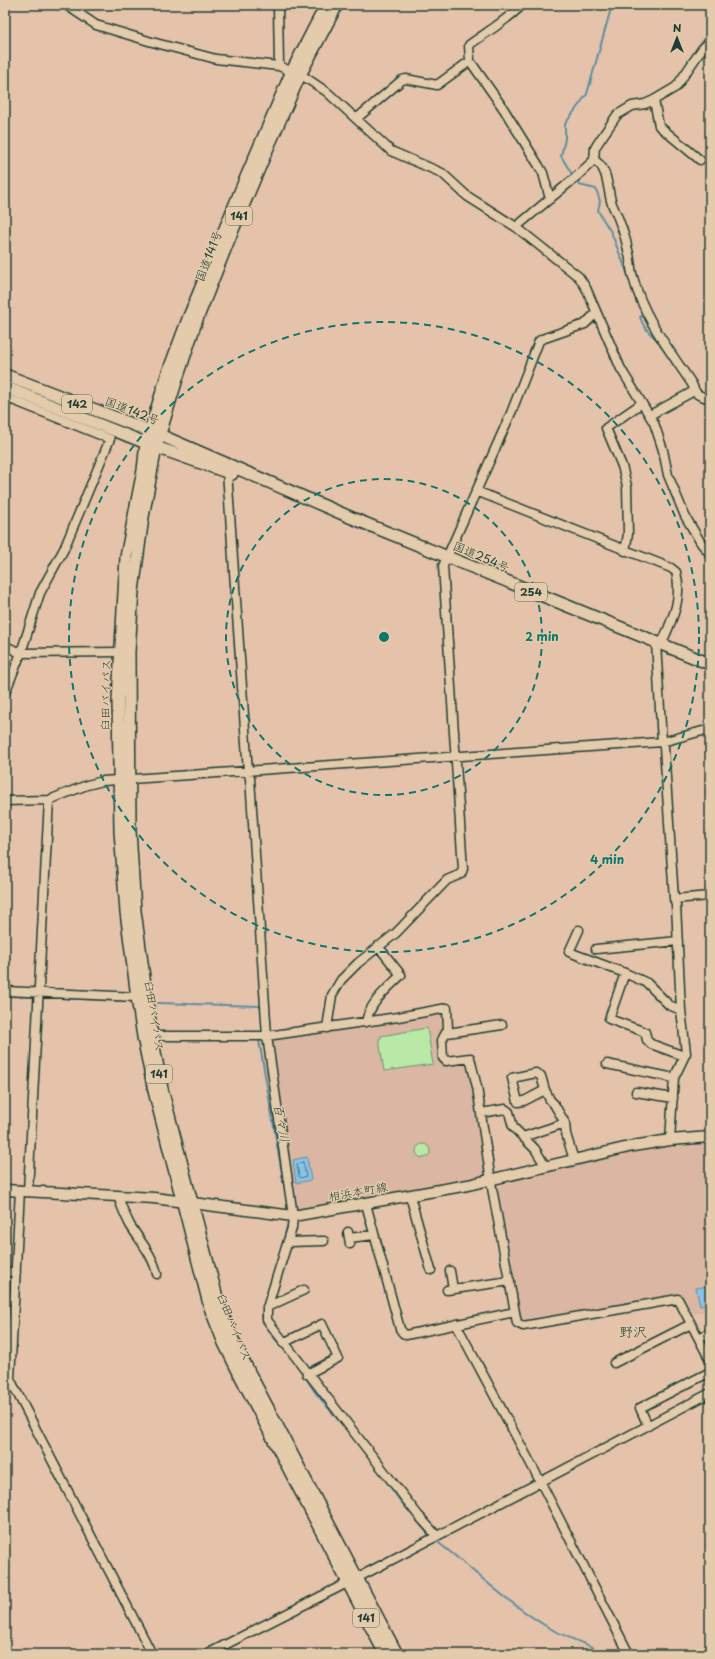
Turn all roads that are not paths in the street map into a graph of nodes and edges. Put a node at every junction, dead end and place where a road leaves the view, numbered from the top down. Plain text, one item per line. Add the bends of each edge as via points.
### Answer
1 (66, 5) edge
2 (278, 5) edge
3 (326, 5) edge
4 (337, 5) edge
5 (522, 5) edge
6 (710, 41) edge
7 (470, 61) junction
8 (279, 66) junction
9 (296, 73) junction
10 (654, 100) junction
11 (356, 119) junction
12 (594, 160) junction
13 (700, 160) dead end
14 (550, 199) junction
15 (516, 227) junction
16 (596, 313) junction
17 (5, 375) edge
18 (694, 391) junction
19 (7, 395) edge
20 (710, 399) edge
21 (647, 410) junction
22 (153, 439) junction
23 (227, 472) junction
24 (476, 492) junction
25 (352, 518) junction
26 (625, 551) junction
27 (710, 554) edge
28 (447, 556) junction
29 (658, 644) junction
30 (5, 646) edge
31 (120, 652) junction
32 (21, 653) junction
33 (710, 664) edge
34 (5, 693) edge
35 (710, 729) edge
36 (662, 742) junction
37 (455, 756) junction
38 (248, 772) junction
39 (124, 781) junction
40 (49, 800) junction
41 (5, 801) edge
42 (710, 896) edge
43 (674, 898) junction
44 (579, 930) dead end
45 (678, 941) junction
46 (378, 946) junction
47 (596, 949) dead end
48 (626, 973) junction
49 (5, 991) edge
50 (38, 993) junction
51 (137, 997) junction
52 (681, 1010) junction
53 (366, 1022) junction
54 (502, 1025) dead end
55 (327, 1028) junction
56 (447, 1033) junction
57 (152, 1036) junction
58 (266, 1036) junction
59 (684, 1056) junction
60 (607, 1064) dead end
61 (674, 1078) junction
62 (545, 1090) dead end
63 (636, 1092) dead end
64 (673, 1098) junction
65 (481, 1113) junction
66 (565, 1123) junction
67 (523, 1137) junction
68 (710, 1137) edge
69 (670, 1140) junction
70 (574, 1160) junction
71 (546, 1167) junction
72 (491, 1180) junction
73 (5, 1190) edge
74 (24, 1191) junction
75 (118, 1196) junction
76 (410, 1196) junction
77 (187, 1201) junction
78 (366, 1204) junction
79 (293, 1216) junction
80 (374, 1235) junction
81 (349, 1238) dead end
82 (324, 1241) dead end
83 (288, 1242) junction
84 (431, 1270) dead end
85 (450, 1271) dead end
86 (5, 1272) edge
87 (16, 1272) junction
88 (157, 1274) dead end
89 (510, 1281) junction
90 (304, 1290) dead end
91 (267, 1307) junction
92 (515, 1312) junction
93 (456, 1324) junction
94 (691, 1324) junction
95 (710, 1332) edge
96 (699, 1338) junction
97 (283, 1343) junction
98 (710, 1360) edge
99 (614, 1363) dead end
100 (710, 1372) edge
101 (307, 1374) junction
102 (710, 1393) edge
103 (648, 1426) junction
104 (540, 1481) junction
105 (436, 1535) junction
106 (353, 1580) junction
107 (152, 1654) edge
108 (207, 1654) edge
109 (385, 1654) edge
110 (397, 1654) edge
111 (629, 1654) edge

1 - 8 street via 96,24 152,42 216,59
2 - 8 street
3 - 9 highway, 国道141号 / 141
4 - 9 highway, 国道141号 / 141
5 - 7 street via 487,34 469,45
6 - 10 street via 680,83
7 - 11 street via 437,84 402,80
7 - 14 street via 539,166
8 - 9 street
9 - 11 street via 327,92
9 - 22 highway, 国道141号 / 141 via 196,322
10 - 12 street via 632,106 617,115 598,143
10 - 13 street via 659,126
11 - 15 street via 391,151 442,173 473,201
12 - 14 street
12 - 18 street via 603,170 610,199 622,226 633,277 644,307
14 - 15 street
15 - 16 street via 579,277
16 - 21 street via 620,369
16 - 24 street via 585,324 539,341
17 - 22 highway, 国道142号 / 142
18 - 20 street
18 - 21 street
19 - 22 highway, 国道142号 / 142
19 - 32 street via 110,439 64,549 40,593
21 - 26 street via 606,428 622,466 627,486 628,534
21 - 27 street via 657,431 668,475 685,516
22 - 23 highway, 国道254号 / 254
22 - 25 highway, 国道254号 / 254
22 - 31 highway, 臼田バイパス / 141 via 143,470 126,556
22 - 39 highway, 臼田バイパス / 141 via 133,591
23 - 25 highway, 国道254号 / 254
23 - 38 street
24 - 26 street
24 - 28 street
25 - 28 highway, 国道254号 / 254
26 - 29 street via 676,572 678,601
28 - 29 highway, 国道254号 / 254
28 - 37 street via 442,566
29 - 33 highway, 国道254号 / 254
29 - 36 street
30 - 32 street
31 - 32 street
31 - 39 highway, 臼田バイパス / 141
32 - 34 street
35 - 36 street
36 - 37 street
36 - 43 street
37 - 38 street
37 - 46 street via 463,869 461,874 447,880 396,933
38 - 39 street
38 - 58 street
39 - 40 street via 95,782
39 - 51 highway, 臼田バイパス / 141 via 123,872
39 - 57 highway, 臼田バイパス / 141 via 135,911
40 - 41 street
40 - 50 street
42 - 43 street
43 - 45 street
44 - 48 street via 569,952
45 - 47 street
45 - 52 street
46 - 53 street via 401,975 374,1002
46 - 55 street via 341,980 332,996
48 - 52 street via 647,983 669,1005
48 - 59 street via 609,1019 645,1032 651,1044
49 - 50 street
50 - 51 street
50 - 74 street
51 - 77 highway, 臼田バイパス / 141 via 154,1091
52 - 59 street via 686,1053
53 - 55 street
53 - 56 street via 447,1008
54 - 56 street
55 - 58 street
56 - 65 street via 442,1040 443,1058 446,1061 470,1058
57 - 58 street
57 - 77 highway, 臼田バイパス / 141
58 - 79 street
59 - 61 street
60 - 61 street
61 - 64 street
62 - 66 street
63 - 64 street
64 - 69 street
65 - 67 street via 505,1109 509,1112 513,1126
65 - 72 street
66 - 67 street
66 - 70 street
67 - 71 street via 535,1149
68 - 69 main road, 相浜本町線
69 - 70 main road, 相浜本町線
70 - 71 main road, 相浜本町線
71 - 72 main road, 相浜本町線
72 - 76 main road, 相浜本町線
72 - 89 street
73 - 74 main road, 相浜本町線
74 - 75 main road, 相浜本町線
74 - 87 street
75 - 77 main road, 相浜本町線
75 - 88 street via 123,1211 146,1247
76 - 78 main road, 相浜本町線
76 - 84 street
77 - 79 main road, 相浜本町線
77 - 106 highway, 臼田バイパス / 141 via 219,1305 233,1340
78 - 79 main road, 相浜本町線
78 - 80 street
79 - 83 street
80 - 81 street
80 - 93 street via 403,1333 406,1335
82 - 83 street
83 - 91 street
85 - 89 street via 450,1290
86 - 87 street
87 - 107 street via 10,1379
89 - 92 street
90 - 91 street
91 - 97 street via 267,1320
92 - 93 street
92 - 94 street via 517,1322 524,1326 678,1300
93 - 104 street
94 - 96 street
94 - 99 street
95 - 96 street
96 - 98 street
97 - 101 street
97 - 101 street via 322,1324 338,1358
100 - 103 street via 640,1408
101 - 105 street
102 - 103 street
103 - 104 street
104 - 105 street
104 - 111 street
105 - 106 street
106 - 108 street
106 - 109 highway, 臼田バイパス / 141
106 - 110 highway, 臼田バイパス / 141

